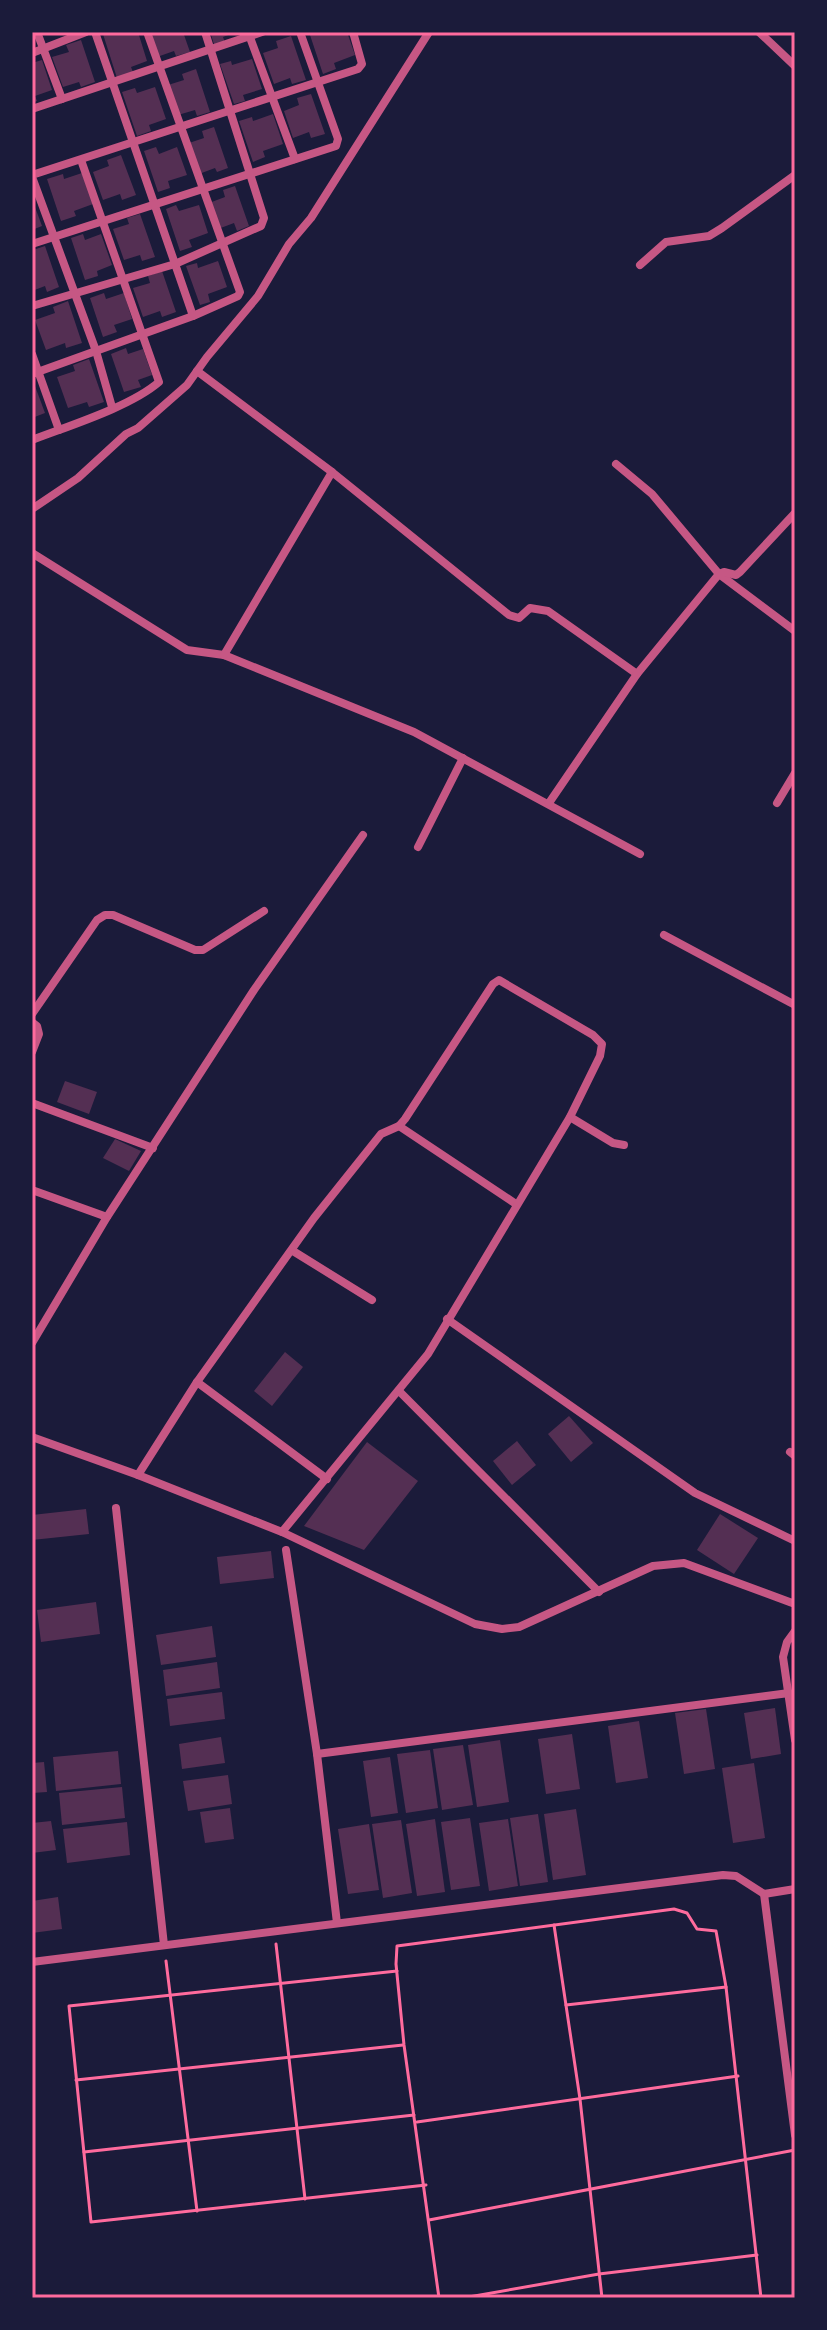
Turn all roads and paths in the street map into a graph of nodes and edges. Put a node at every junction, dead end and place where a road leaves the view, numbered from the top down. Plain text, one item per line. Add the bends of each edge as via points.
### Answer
1 (37, 32) edge
2 (86, 32) edge
3 (95, 32) edge
4 (147, 32) edge
5 (205, 32) edge
6 (262, 32) edge
7 (300, 32) edge
8 (429, 32) edge
9 (759, 32) edge
10 (355, 33) edge
11 (249, 34) edge
12 (43, 49) junction
13 (211, 49) junction
14 (32, 53) edge
15 (159, 66) junction
16 (795, 66) edge
17 (113, 82) junction
18 (320, 83) junction
19 (272, 98) junction
20 (62, 99) junction
21 (32, 109) edge
22 (230, 112) junction
23 (181, 127) junction
24 (133, 143) junction
25 (295, 159) junction
26 (81, 160) junction
27 (248, 174) junction
28 (795, 175) edge
29 (32, 176) edge
30 (203, 189) junction
31 (154, 205) junction
32 (102, 221) junction
33 (54, 237) junction
34 (223, 242) junction
35 (32, 244) edge
36 (175, 264) junction
37 (640, 265) dead end
38 (123, 279) junction
39 (74, 294) junction
40 (32, 306) edge
41 (193, 316) junction
42 (142, 335) junction
43 (96, 351) junction
44 (32, 354) edge
45 (197, 371) junction
46 (35, 373) edge
47 (112, 407) junction
48 (59, 430) junction
49 (32, 440) edge
50 (616, 464) dead end
51 (332, 472) junction
52 (32, 509) edge
53 (795, 513) edge
54 (32, 553) edge
55 (719, 574) junction
56 (795, 631) edge
57 (224, 655) junction
58 (637, 674) junction
59 (463, 758) junction
60 (795, 773) edge
61 (549, 803) junction
62 (777, 803) dead end
63 (363, 835) dead end
64 (418, 847) dead end
65 (640, 854) dead end
66 (264, 911) dead end
67 (664, 935) dead end
68 (795, 1005) edge
69 (32, 1014) edge
70 (32, 1022) edge
71 (32, 1052) edge
72 (32, 1103) edge
73 (570, 1117) junction
74 (399, 1126) junction
75 (624, 1145) dead end
76 (153, 1148) junction
77 (32, 1190) edge
78 (516, 1204) junction
79 (107, 1217) junction
80 (293, 1251) junction
81 (372, 1300) dead end
82 (447, 1319) junction
83 (32, 1343) edge
84 (197, 1382) junction
85 (399, 1391) junction
86 (32, 1437) edge
87 (138, 1475) junction
88 (327, 1479) junction
89 (116, 1508) dead end
90 (282, 1532) junction
91 (795, 1541) edge
92 (286, 1550) dead end
93 (599, 1592) junction
94 (795, 1604) edge
95 (795, 1631) edge
96 (789, 1693) junction
97 (795, 1740) edge
98 (317, 1754) junction
99 (795, 1889) edge
100 (764, 1894) junction
101 (337, 1923) junction
102 (554, 1925) junction
103 (274, 1931) junction
104 (164, 1945) junction
105 (32, 1962) edge
106 (397, 1971) junction
107 (279, 1983) junction
108 (726, 1987) junction
109 (170, 1995) junction
110 (566, 2005) junction
111 (404, 2045) junction
112 (288, 2057) junction
113 (179, 2069) junction
114 (738, 2076) junction
115 (76, 2080) junction
116 (580, 2099) junction
117 (415, 2115) junction
118 (416, 2122) junction
119 (297, 2129) junction
120 (795, 2135) edge
121 (188, 2140) junction
122 (795, 2150) edge
123 (84, 2152) junction
124 (747, 2160) junction
125 (426, 2185) junction
126 (590, 2189) junction
127 (305, 2199) junction
128 (197, 2211) junction
129 (429, 2220) junction
130 (757, 2255) junction
131 (599, 2274) junction
132 (439, 2298) edge
133 (463, 2298) edge
134 (602, 2298) edge
135 (761, 2298) edge

1 - 12 street
2 - 12 street
3 - 17 street
4 - 15 street
5 - 13 street
6 - 11 street
7 - 18 street
8 - 45 street via 258,296
9 - 16 street
10 - 18 street via 362,64
11 - 13 street
11 - 19 street
12 - 14 street
12 - 20 street
13 - 15 street
13 - 22 street
15 - 17 street
15 - 23 street
17 - 20 street
17 - 24 street
18 - 19 street
18 - 25 street via 336,146
19 - 22 street
19 - 25 street
20 - 21 street
22 - 23 street
22 - 27 street
23 - 24 street
23 - 30 street
24 - 26 street
24 - 31 street
25 - 27 street
26 - 29 street
26 - 32 street
27 - 30 street
27 - 34 street via 264,218 261,226
28 - 37 street via 709,236 666,242
29 - 33 street
30 - 31 street
30 - 34 street
31 - 32 street
31 - 36 street
32 - 33 street
32 - 38 street
33 - 35 street
33 - 39 street
34 - 36 street
34 - 41 street via 240,292
36 - 38 street
36 - 41 street
38 - 39 street
38 - 42 street
39 - 40 street
39 - 43 street
41 - 42 street
42 - 43 street
42 - 47 street via 159,382
43 - 46 street
43 - 47 street
44 - 46 street
45 - 51 street
45 - 52 street via 138,428
46 - 48 street
47 - 48 street
48 - 49 street
50 - 55 street via 652,494
51 - 57 street
51 - 58 street via 509,615 519,618 530,608 548,611
53 - 55 street via 740,572
54 - 57 street via 187,650
55 - 56 street
55 - 58 street
57 - 59 street via 414,732
58 - 61 street
59 - 61 street
59 - 64 street
60 - 62 street
61 - 65 street
63 - 76 street via 254,990
66 - 69 street via 203,950 105,915
67 - 68 street
70 - 71 street via 39,1034
72 - 76 street
73 - 74 street via 602,1044 499,980
73 - 75 street
73 - 78 street
74 - 78 street
74 - 80 street via 381,1134
76 - 79 street
77 - 79 street
78 - 82 street
79 - 83 street
80 - 81 street
80 - 84 street
82 - 85 street
82 - 91 street via 695,1493
84 - 87 street
84 - 88 street
85 - 88 street
85 - 93 street
86 - 87 street
87 - 90 street
88 - 90 street
89 - 104 street
90 - 93 street via 475,1624 519,1627
92 - 98 street
93 - 94 street via 653,1566 684,1563
95 - 96 street via 783,1657
96 - 97 street
96 - 98 street
98 - 101 street
99 - 100 street
100 - 101 street via 736,1876 723,1875
100 - 120 street
101 - 103 street
102 - 106 path via 397,1946
102 - 108 path via 674,1909 687,1913 697,1929 716,1931
102 - 110 path
103 - 104 street
103 - 107 path
104 - 105 street
104 - 109 path
106 - 107 path
106 - 111 path
107 - 109 path
107 - 112 path
108 - 110 path
108 - 114 path
109 - 113 path
109 - 115 path via 69,2006
110 - 116 path
111 - 112 path
111 - 117 path
112 - 113 path
112 - 119 path
113 - 115 path
113 - 121 path
114 - 116 path
114 - 124 path
115 - 123 path
116 - 118 path
116 - 126 path
117 - 118 path
117 - 119 path
118 - 125 path
119 - 121 path
119 - 127 path
121 - 123 path
121 - 128 path
122 - 124 path
123 - 128 path via 91,2222
124 - 126 path
124 - 130 path
125 - 127 path
125 - 129 path
126 - 129 path
126 - 131 path
127 - 128 path
129 - 132 path
130 - 131 path
130 - 135 path
131 - 133 path
131 - 134 path

